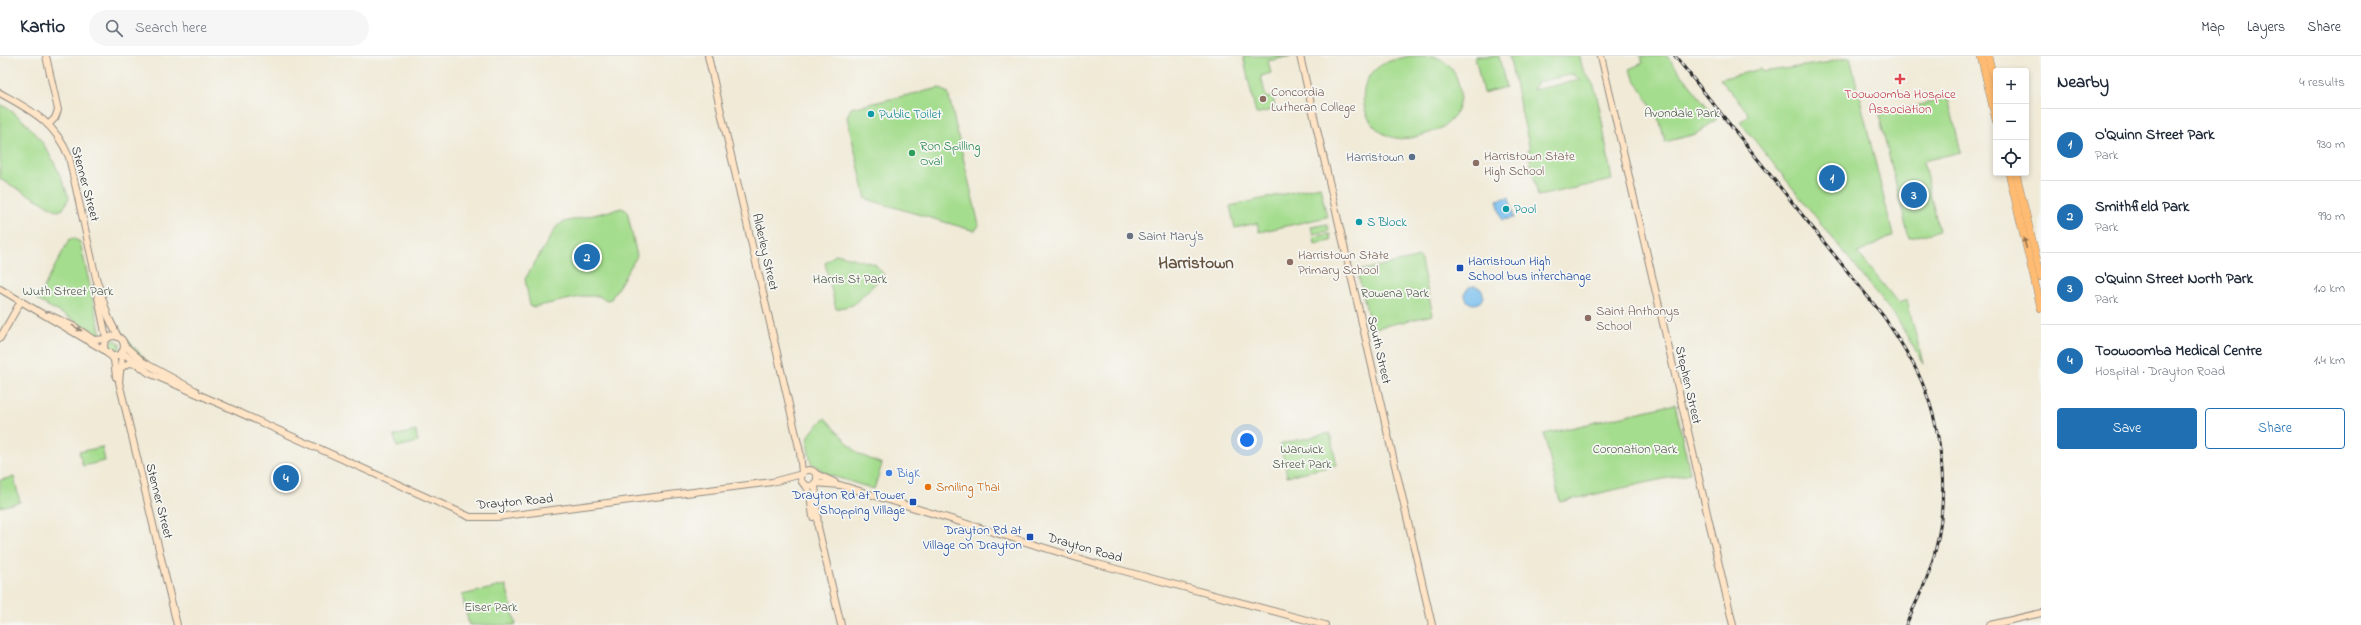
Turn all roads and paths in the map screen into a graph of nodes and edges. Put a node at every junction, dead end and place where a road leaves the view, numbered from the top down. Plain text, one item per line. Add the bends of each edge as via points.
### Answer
1 (46, 56) edge
2 (708, 56) edge
3 (1300, 56) edge
4 (1601, 56) edge
5 (1981, 56) edge
6 (1988, 56) edge
7 (1993, 77) edge
8 (0, 93) edge
9 (1993, 107) edge
10 (49, 124) junction
11 (2010, 176) edge
12 (2017, 176) edge
13 (2041, 277) edge
14 (96, 278) junction
15 (0, 289) edge
16 (21, 301) junction
17 (2041, 308) edge
18 (46, 314) junction
19 (118, 337) junction
20 (0, 338) edge
21 (106, 339) junction
22 (124, 345) junction
23 (109, 353) junction
24 (122, 354) junction
25 (136, 364) junction
26 (119, 369) junction
27 (119, 382) junction
28 (206, 397) junction
29 (800, 452) junction
30 (814, 472) junction
31 (802, 474) junction
32 (778, 481) junction
33 (815, 483) junction
34 (805, 484) junction
35 (840, 486) junction
36 (818, 527) junction
37 (2040, 613) edge
38 (177, 625) edge
39 (840, 625) edge
40 (1325, 625) edge
41 (1432, 625) edge
42 (1733, 625) edge
43 (1990, 625) edge

1 - 10 main road via 58,110
2 - 29 main road, Alderley Street
3 - 41 main road, South Street
4 - 42 main road, Stephen Street
5 - 9 highway
6 - 7 highway
8 - 10 main road, Stenner Street via 33,111
10 - 14 main road, Stenner Street via 60,138 69,157
17 -> 11 highway
12 - 13 highway
14 - 19 main road, Stenner Street via 108,316
14 - 21 main road, Stenner Street
15 - 16 main road
16 - 18 main road
16 - 20 main road
18 -> 21 main road via 75,327 94,340
18 - 23 main road via 57,324
19 - 21 main road via 113,335
19 - 22 main road
21 - 23 main road via 105,346
22 - 24 main road
22 - 28 main road, Drayton Road via 143,362
23 - 24 main road via 115,356
23 - 27 main road, Stenner Street via 114,360
24 - 25 main road, Drayton Road
24 - 26 main road, Stenner Street
25 - 26 main road via 128,363
25 - 28 main road, Drayton Road via 149,373
26 - 27 main road, Stenner Street
27 - 38 main road, Stenner Street
28 - 32 main road, Drayton Road via 470,517 497,517
29 - 30 main road, Alderley Street
29 - 31 main road, Alderley Street
30 - 31 main road, Drayton Road via 806,470
30 - 33 main road
30 - 35 main road, Drayton Road
31 - 32 main road, Drayton Road
31 - 34 main road, Alderley Street
32 - 34 main road, Drayton Road
33 - 34 main road, Drayton Road
33 - 35 main road, Drayton Road
33 - 36 main road
34 - 36 main road
35 - 40 main road, Drayton Road via 1094,563
36 - 39 main road
37 - 43 main road

